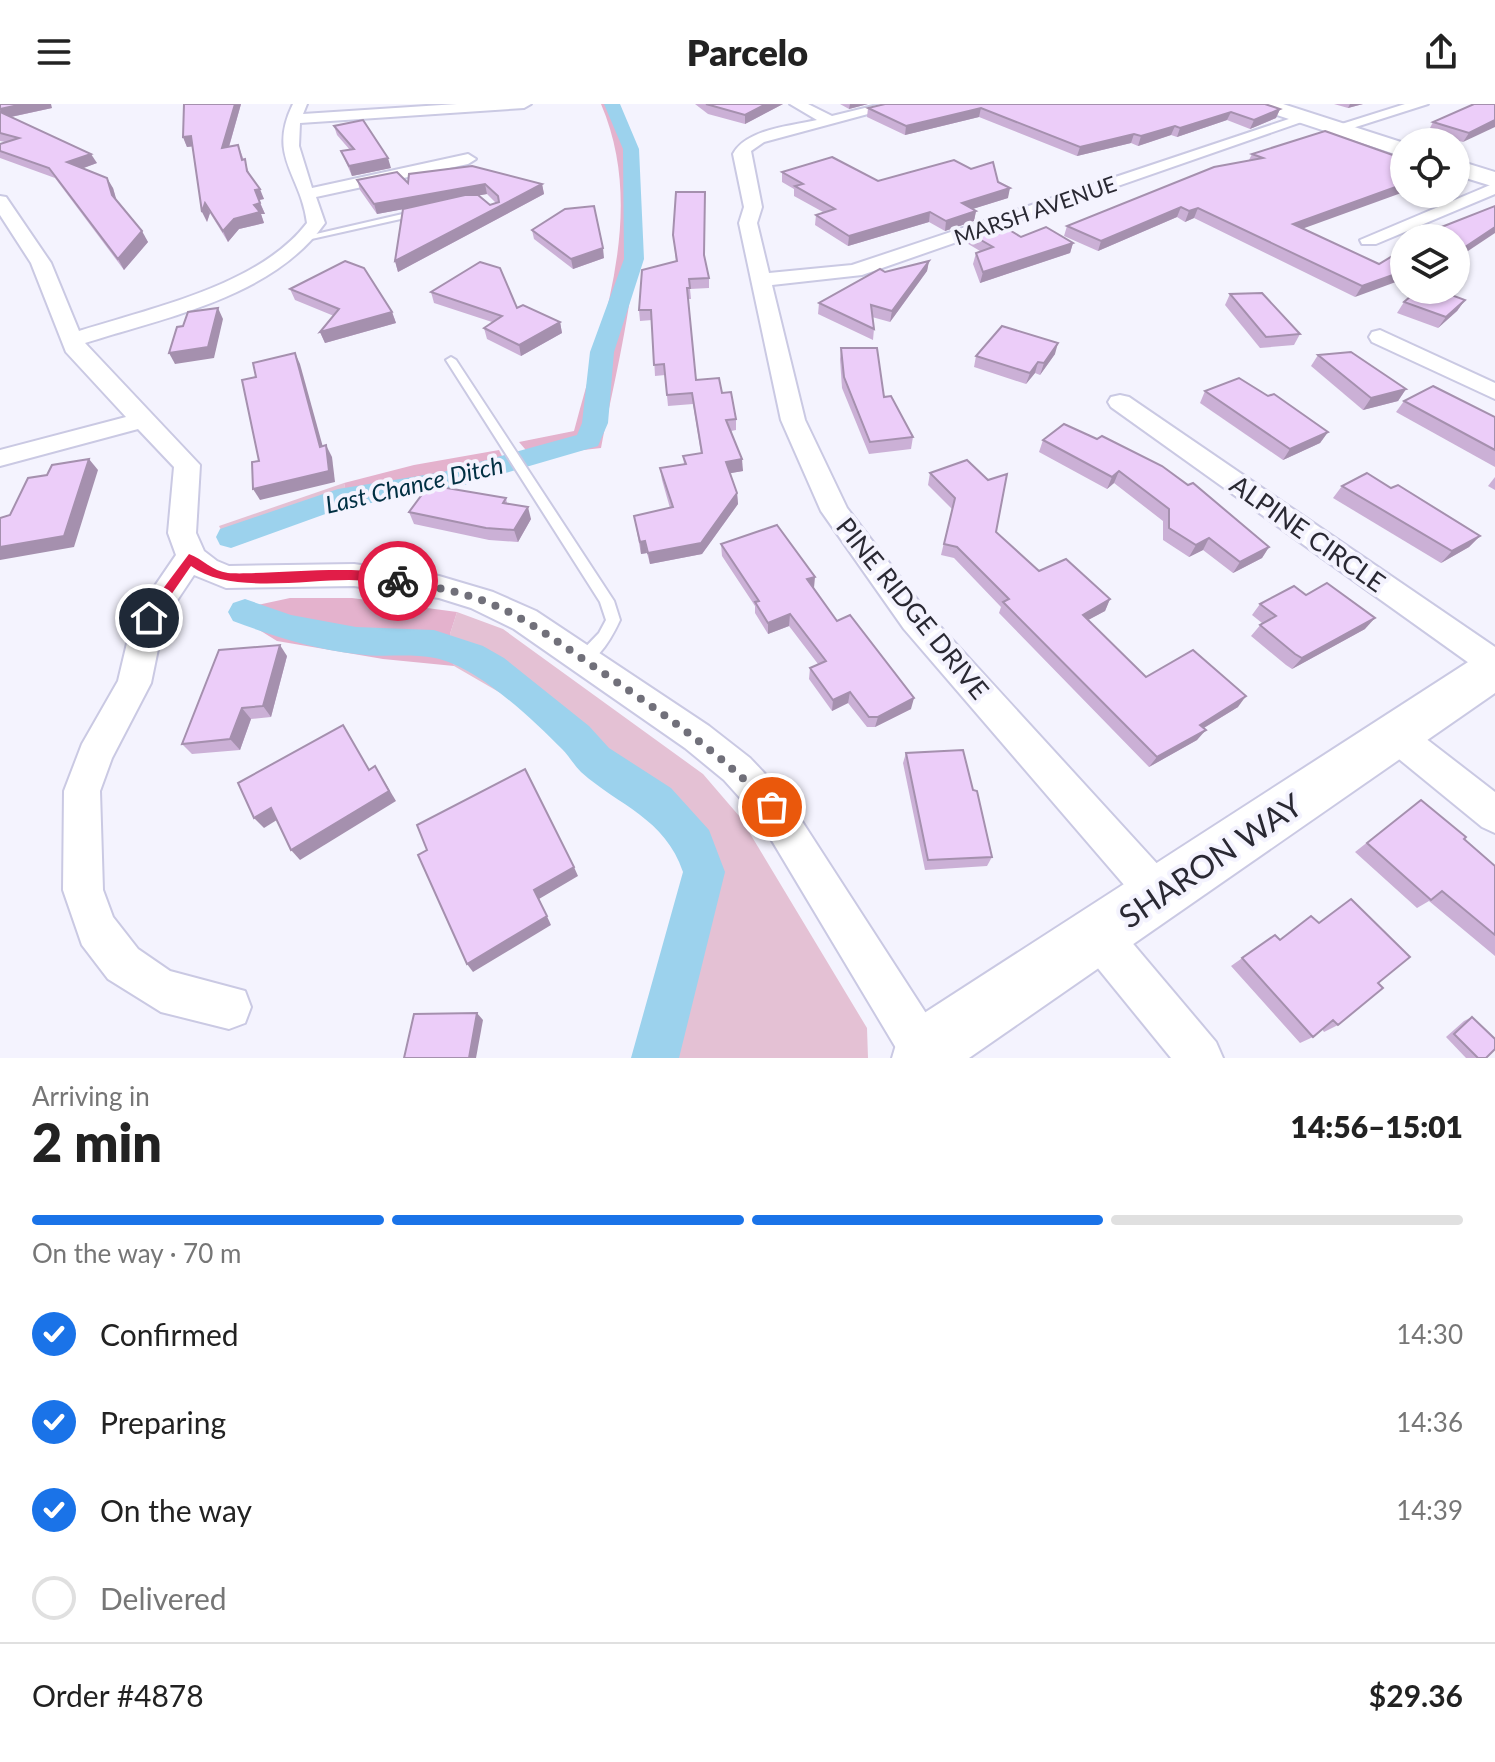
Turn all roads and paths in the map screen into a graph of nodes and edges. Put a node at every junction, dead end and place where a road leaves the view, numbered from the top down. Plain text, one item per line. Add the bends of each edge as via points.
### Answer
1 (524, 104) edge
2 (797, 104) edge
3 (898, 104) edge
4 (1263, 104) edge
5 (1421, 104) edge
6 (296, 112) edge
7 (1306, 118) junction
8 (830, 121) junction
9 (1337, 128) junction
10 (1390, 145) edge
11 (468, 159) dead end
12 (1470, 172) edge
13 (1495, 180) edge
14 (1495, 188) edge
15 (306, 194) junction
16 (0, 201) edge
17 (424, 211) edge
18 (307, 237) junction
19 (1369, 240) dead end
20 (760, 280) junction
21 (1380, 337) dead end
22 (72, 340) junction
23 (451, 360) dead end
24 (1495, 392) edge
25 (1120, 402) dead end
26 (143, 420) junction
27 (0, 458) edge
28 (189, 559) junction
29 (582, 659) junction
30 (1495, 666) edge
31 (1395, 735) junction
32 (1492, 808) edge
33 (1158, 894) junction
34 (1098, 935) junction
35 (229, 1007) dead end
36 (924, 1055) edge
37 (1200, 1058) edge

1 - 6 street
2 - 8 street
3 - 8 street, PINE RIDGE DRIVE
4 - 7 street
5 - 9 street
6 - 15 street via 289,144
7 - 9 street
7 - 20 street, MARSH AVENUE via 855,271
8 - 20 street, PINE RIDGE DRIVE via 759,139 741,154
9 - 10 street
11 - 15 street
12 - 13 street
14 - 19 street
15 - 18 street via 316,223
16 - 22 street via 41,263
17 - 18 lane
18 - 22 street via 229,287
20 - 33 street, PINE RIDGE DRIVE via 793,420 835,511 915,620
21 - 24 street
22 - 26 street via 77,352
23 - 29 lane via 607,601 613,620 605,637
25 - 30 street, ALPINE CIRCLE
26 - 27 street
26 - 28 street via 187,465 181,541
28 - 29 street via 226,577 354,575 439,587 525,620
28 - 35 street via 149,618 134,683 82,791 83,890 97,930 123,964 161,990
29 - 36 street via 697,737 772,807
30 - 31 street, SHARON WAY
31 - 32 street
31 - 33 street, SHARON WAY
33 - 34 street, SHARON WAY
34 - 36 street, SHARON WAY
34 - 37 street

